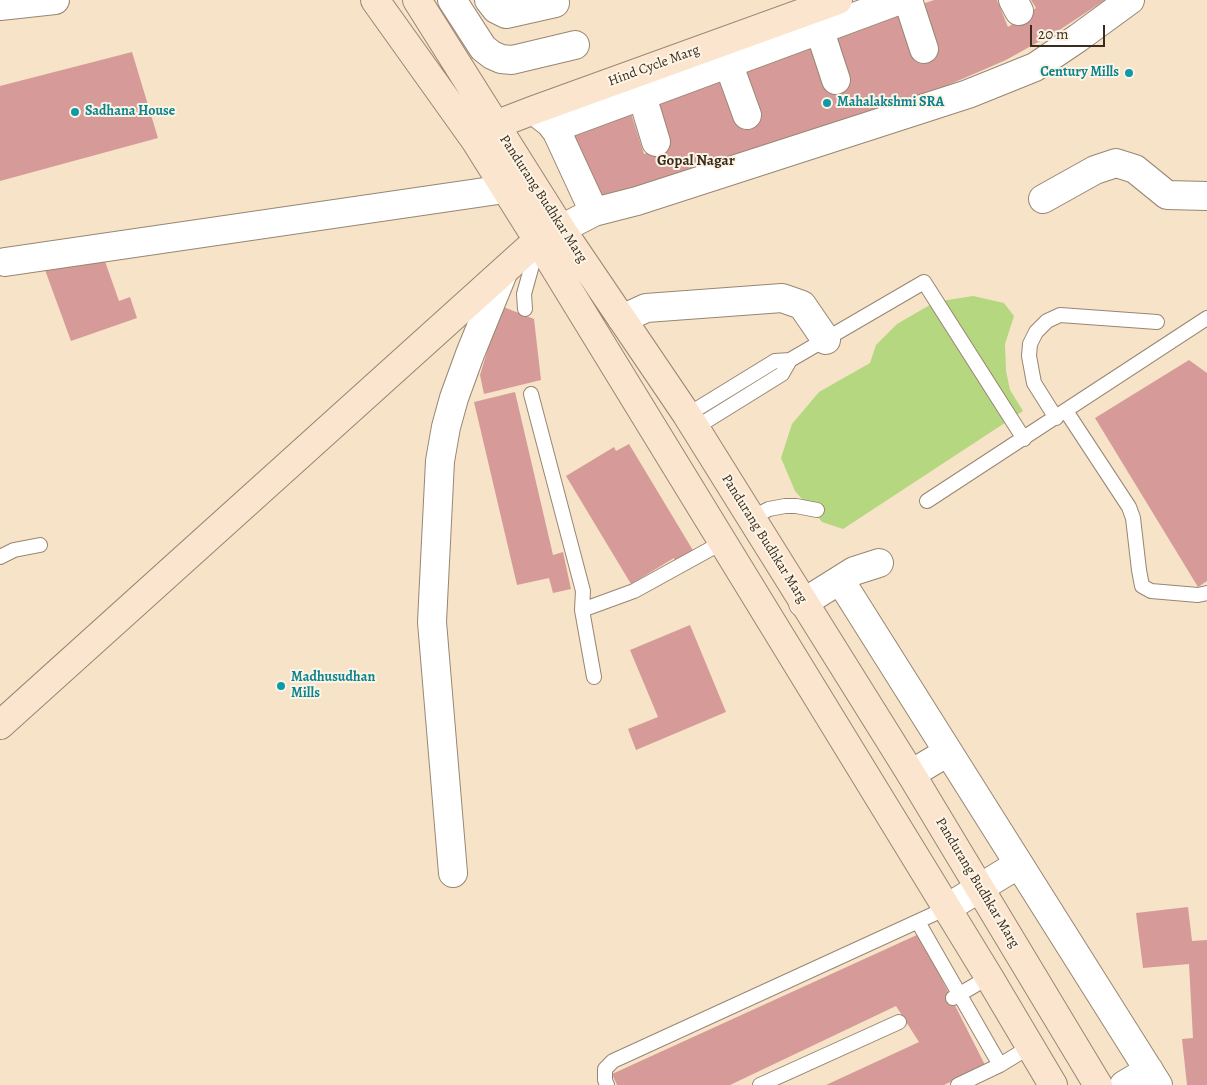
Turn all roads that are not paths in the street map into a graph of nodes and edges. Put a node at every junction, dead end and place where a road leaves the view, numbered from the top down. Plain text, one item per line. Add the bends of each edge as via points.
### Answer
1 (55, 0) edge
2 (375, 0) edge
3 (417, 0) edge
4 (452, 0) edge
5 (489, 0) edge
6 (838, 0) edge
7 (900, 0) edge
8 (908, 0) edge
9 (1130, 0) edge
10 (554, 3) dead end
11 (0, 4) edge
12 (816, 19) junction
13 (575, 45) dead end
14 (924, 49) dead end
15 (725, 53) junction
16 (836, 80) dead end
17 (638, 84) junction
18 (534, 110) junction
19 (747, 115) dead end
20 (554, 128) junction
21 (485, 132) junction
22 (656, 142) dead end
23 (505, 189) junction
24 (1207, 196) edge
25 (1043, 199) dead end
26 (594, 212) junction
27 (550, 235) junction
28 (3, 262) edge
29 (503, 273) junction
30 (525, 309) dead end
31 (1207, 318) edge
32 (622, 319) junction
33 (1157, 322) dead end
34 (826, 340) junction
35 (531, 394) dead end
36 (1061, 415) junction
37 (691, 421) junction
38 (1024, 439) junction
39 (927, 501) dead end
40 (817, 510) dead end
41 (751, 518) junction
42 (723, 542) junction
43 (40, 545) dead end
44 (0, 557) edge
45 (879, 563) dead end
46 (840, 580) junction
47 (1207, 593) edge
48 (803, 603) junction
49 (582, 610) junction
50 (594, 678) dead end
51 (0, 725) edge
52 (948, 752) junction
53 (911, 774) junction
54 (1019, 864) junction
55 (453, 873) dead end
56 (980, 888) junction
57 (947, 908) junction
58 (918, 922) junction
59 (989, 977) junction
60 (956, 996) junction
61 (899, 1022) dead end
62 (1031, 1046) junction
63 (1000, 1064) junction
64 (1154, 1078) edge
65 (607, 1085) edge
66 (760, 1085) edge
67 (958, 1085) edge
68 (1053, 1085) edge
69 (1098, 1085) edge
70 (1124, 1085) edge

1 - 11 street
2 - 21 main road, Pandurang Budhkar Marg
3 - 21 main road, Pandurang Budhkar Marg
4 - 13 street via 484,48 501,59 512,60
5 - 10 street via 506,14
6 - 12 main road, Hind Cycle Marg
7 - 12 street
8 - 14 street
9 - 26 street via 1035,67 968,94
12 - 15 main road, Hind Cycle Marg
12 - 16 street
15 - 17 main road, Hind Cycle Marg
15 - 19 street
17 - 18 main road, Hind Cycle Marg
17 - 20 street
17 - 22 street
18 - 20 street
18 - 21 main road, Hind Cycle Marg
20 - 26 street
21 - 23 main road, Pandurang Budhkar Marg
21 - 27 main road, Pandurang Budhkar Marg
23 - 27 main road, Pandurang Budhkar Marg
23 - 28 street
24 - 25 street via 1167,195 1135,169 1116,163 1095,170
26 - 27 street
27 - 29 main road via 528,249
27 - 30 lane via 524,294
27 - 32 main road, Pandurang Budhkar Marg
27 - 42 main road, Pandurang Budhkar Marg
29 - 51 main road
29 - 55 street via 454,398 440,461 432,622
31 - 36 lane
32 - 34 street via 646,308 782,298 802,305
32 - 37 main road, Pandurang Budhkar Marg
33 - 36 lane via 1060,315 1047,321 1036,332 1029,356 1034,383
34 - 37 lane via 790,360 775,361
34 - 38 lane via 924,282
35 - 49 lane via 583,591
36 - 38 lane
36 - 47 lane via 1129,507 1142,586 1151,591
37 - 41 main road, Pandurang Budhkar Marg
38 - 39 lane
40 - 41 lane via 785,506
41 - 48 main road, Pandurang Budhkar Marg
42 - 49 lane via 634,591
42 - 57 main road, Pandurang Budhkar Marg
43 - 44 lane via 14,550
45 - 46 street via 854,571
46 - 48 street
46 - 52 street
48 - 53 main road, Pandurang Budhkar Marg
49 - 50 lane
52 - 53 street
52 - 54 street
53 - 56 main road, Pandurang Budhkar Marg
54 - 56 street
54 - 64 street
56 - 57 street
56 - 69 main road, Pandurang Budhkar Marg
57 - 58 lane
57 - 59 main road, Pandurang Budhkar Marg
58 - 60 lane
58 - 65 lane via 612,1061 605,1069
59 - 60 lane
59 - 62 main road, Pandurang Budhkar Marg
60 - 63 lane
61 - 66 lane
62 - 63 lane
62 - 68 main road, Pandurang Budhkar Marg
63 - 67 lane
64 - 70 street

